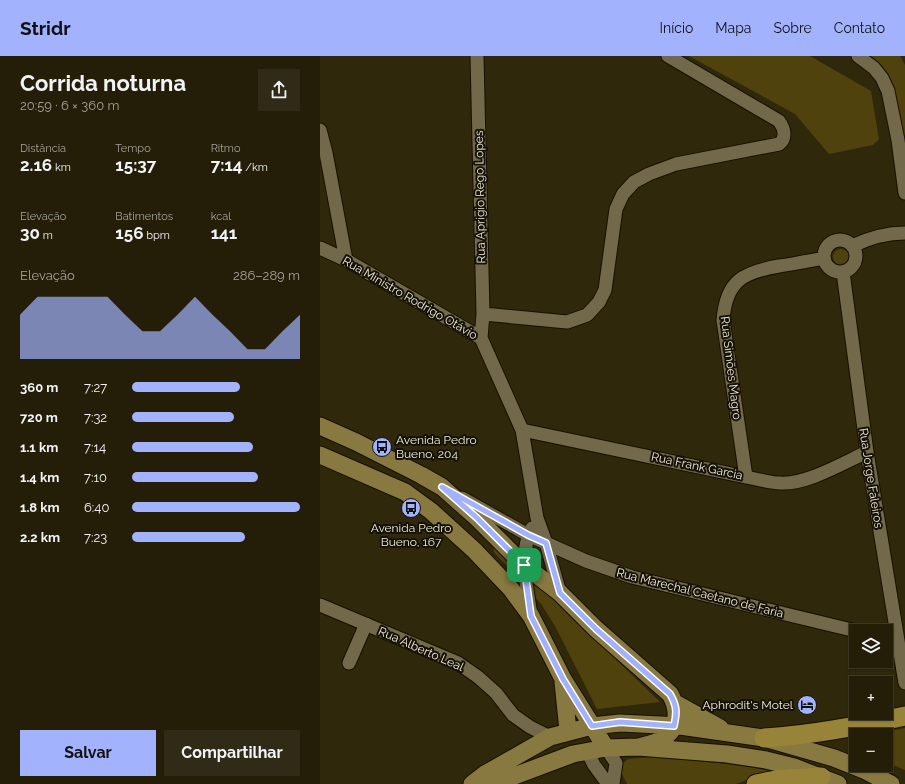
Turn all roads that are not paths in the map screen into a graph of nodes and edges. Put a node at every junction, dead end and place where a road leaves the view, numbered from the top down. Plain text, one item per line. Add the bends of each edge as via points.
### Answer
1 (477, 56) edge
2 (668, 56) edge
3 (858, 56) edge
4 (320, 130) edge
5 (905, 193) edge
6 (905, 233) edge
7 (852, 246) junction
8 (320, 248) edge
9 (824, 258) junction
10 (346, 260) junction
11 (843, 272) junction
12 (483, 314) junction
13 (481, 338) junction
14 (320, 426) edge
15 (522, 430) junction
16 (867, 452) junction
17 (320, 455) edge
18 (746, 477) junction
19 (442, 487) junction
20 (537, 518) junction
21 (528, 535) junction
22 (546, 543) junction
23 (524, 565) junction
24 (560, 593) junction
25 (320, 605) edge
26 (531, 616) junction
27 (366, 624) junction
28 (849, 629) edge
29 (896, 641) edge
30 (349, 663) dead end
31 (563, 679) junction
32 (905, 683) edge
33 (675, 702) junction
34 (905, 716) edge
35 (592, 726) junction
36 (674, 726) junction
37 (568, 731) junction
38 (728, 733) junction
39 (550, 737) junction
40 (764, 738) junction
41 (606, 748) junction
42 (638, 748) junction
43 (587, 751) junction
44 (830, 780) edge
45 (472, 784) edge
46 (493, 784) edge
47 (608, 784) edge
48 (613, 784) edge
49 (756, 784) edge
50 (891, 784) edge

1 - 12 street, Rua Aprigio Rego Lopes
2 - 12 street via 773,117 782,126 783,139 779,144 676,164 634,182 623,194 616,209 605,290 599,302 587,315 567,322
3 - 5 street via 874,68 888,91
4 - 10 street
6 - 7 street via 886,234
7 - 9 street via 842,240 831,243
7 - 11 street via 856,258 854,264
8 - 10 street, Rua Ministro Rodrigo Otávio
9 - 11 street via 829,267
9 - 18 street, Rua Simões Magro via 760,269 745,275 727,297 723,320
10 - 13 street, Rua Ministro Rodrigo Otávio
11 - 16 street, Rua Jorge Faleiros
12 - 13 street, Rua Aprigio Rego Lopes
13 - 15 street, Rua Ministro Rodrigo Otávio
14 - 19 main road
15 - 18 street, Rua Frank Garcia
15 - 20 street, Rua Ministro Rodrigo Otávio
16 - 18 street, Rua Frank Garcia via 814,477 793,482 781,484
16 - 29 street, Rua Jorge Faleiros
17 - 26 main road via 405,492 431,511 474,550 511,589
19 - 21 street, Rua Marechal Caetano de Faria
19 - 23 main road
20 - 21 street
20 - 22 street, Rua Ministro Rodrigo Otávio
21 - 22 street, Rua Marechal Caetano de Faria
21 - 23 street
22 - 24 street, Rua Ministro Rodrigo Otávio
22 - 28 street, Rua Marechal Caetano de Faria via 632,578
23 - 24 main road
23 - 26 street
24 - 33 main road via 596,629 670,694
25 - 27 street, Rua Alberto Leal
26 - 31 main road
27 - 30 street
27 - 39 street, Rua Alberto Leal via 458,663 496,693 513,714 530,728
29 - 32 street, Rua Jorge Faleiros
31 - 35 main road
31 - 37 main road
33 - 36 main road
33 - 38 main road
34 - 40 highway via 850,728
35 - 36 main road via 620,722
35 - 37 main road
35 - 41 main road
36 - 38 main road
36 - 42 main road via 665,737
37 - 39 main road
38 - 40 main road
39 - 45 main road
40 - 50 main road via 834,758
41 - 42 main road
41 - 43 main road
41 - 48 street via 616,763
42 - 44 main road via 727,754 766,760
43 - 46 main road via 572,754
43 - 47 street
44 - 49 highway via 776,780

